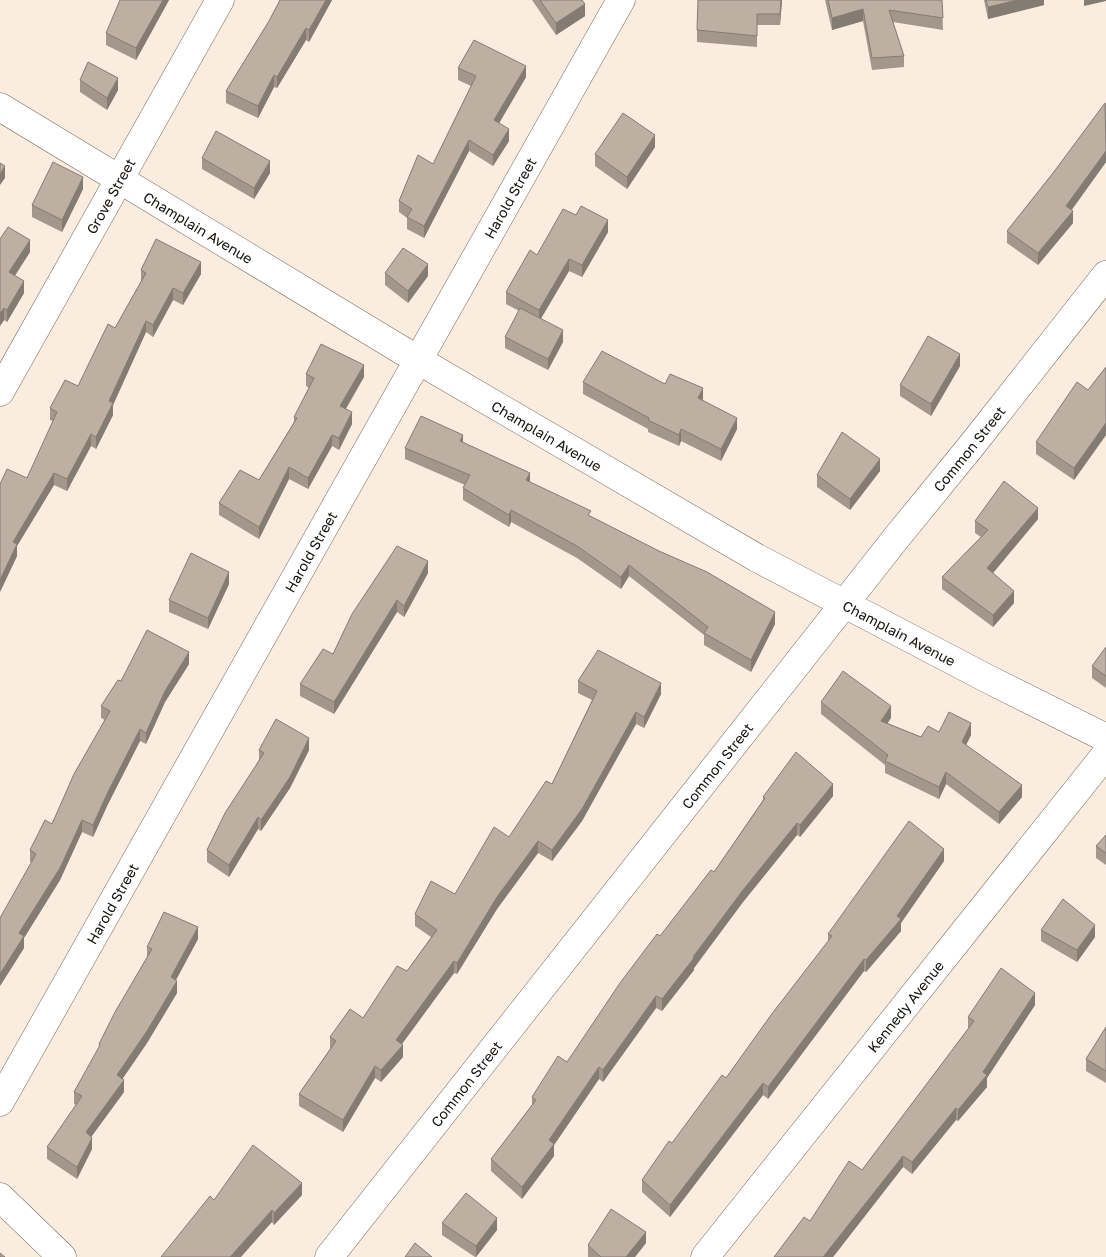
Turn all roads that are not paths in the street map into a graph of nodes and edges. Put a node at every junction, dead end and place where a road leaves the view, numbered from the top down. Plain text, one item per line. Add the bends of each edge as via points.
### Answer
1 (220, 0) edge
2 (621, 0) edge
3 (0, 107) edge
4 (120, 179) junction
5 (1106, 275) edge
6 (418, 360) junction
7 (0, 392) edge
8 (845, 604) junction
9 (1106, 738) edge
10 (1106, 754) edge
11 (0, 1102) edge
12 (0, 1197) edge
13 (62, 1257) edge
14 (329, 1257) edge
15 (705, 1257) edge

1 - 4 street, Grove Street
2 - 6 street, Harold Street
3 - 4 street, Champlain Avenue
4 - 6 street, Champlain Avenue
4 - 7 street, Grove Street
5 - 8 street, Common Street
6 - 8 street, Champlain Avenue via 757,558
6 - 11 street, Harold Street
8 - 9 street, Champlain Avenue
8 - 14 street, Common Street
10 - 15 street, Kennedy Avenue
12 - 13 street

